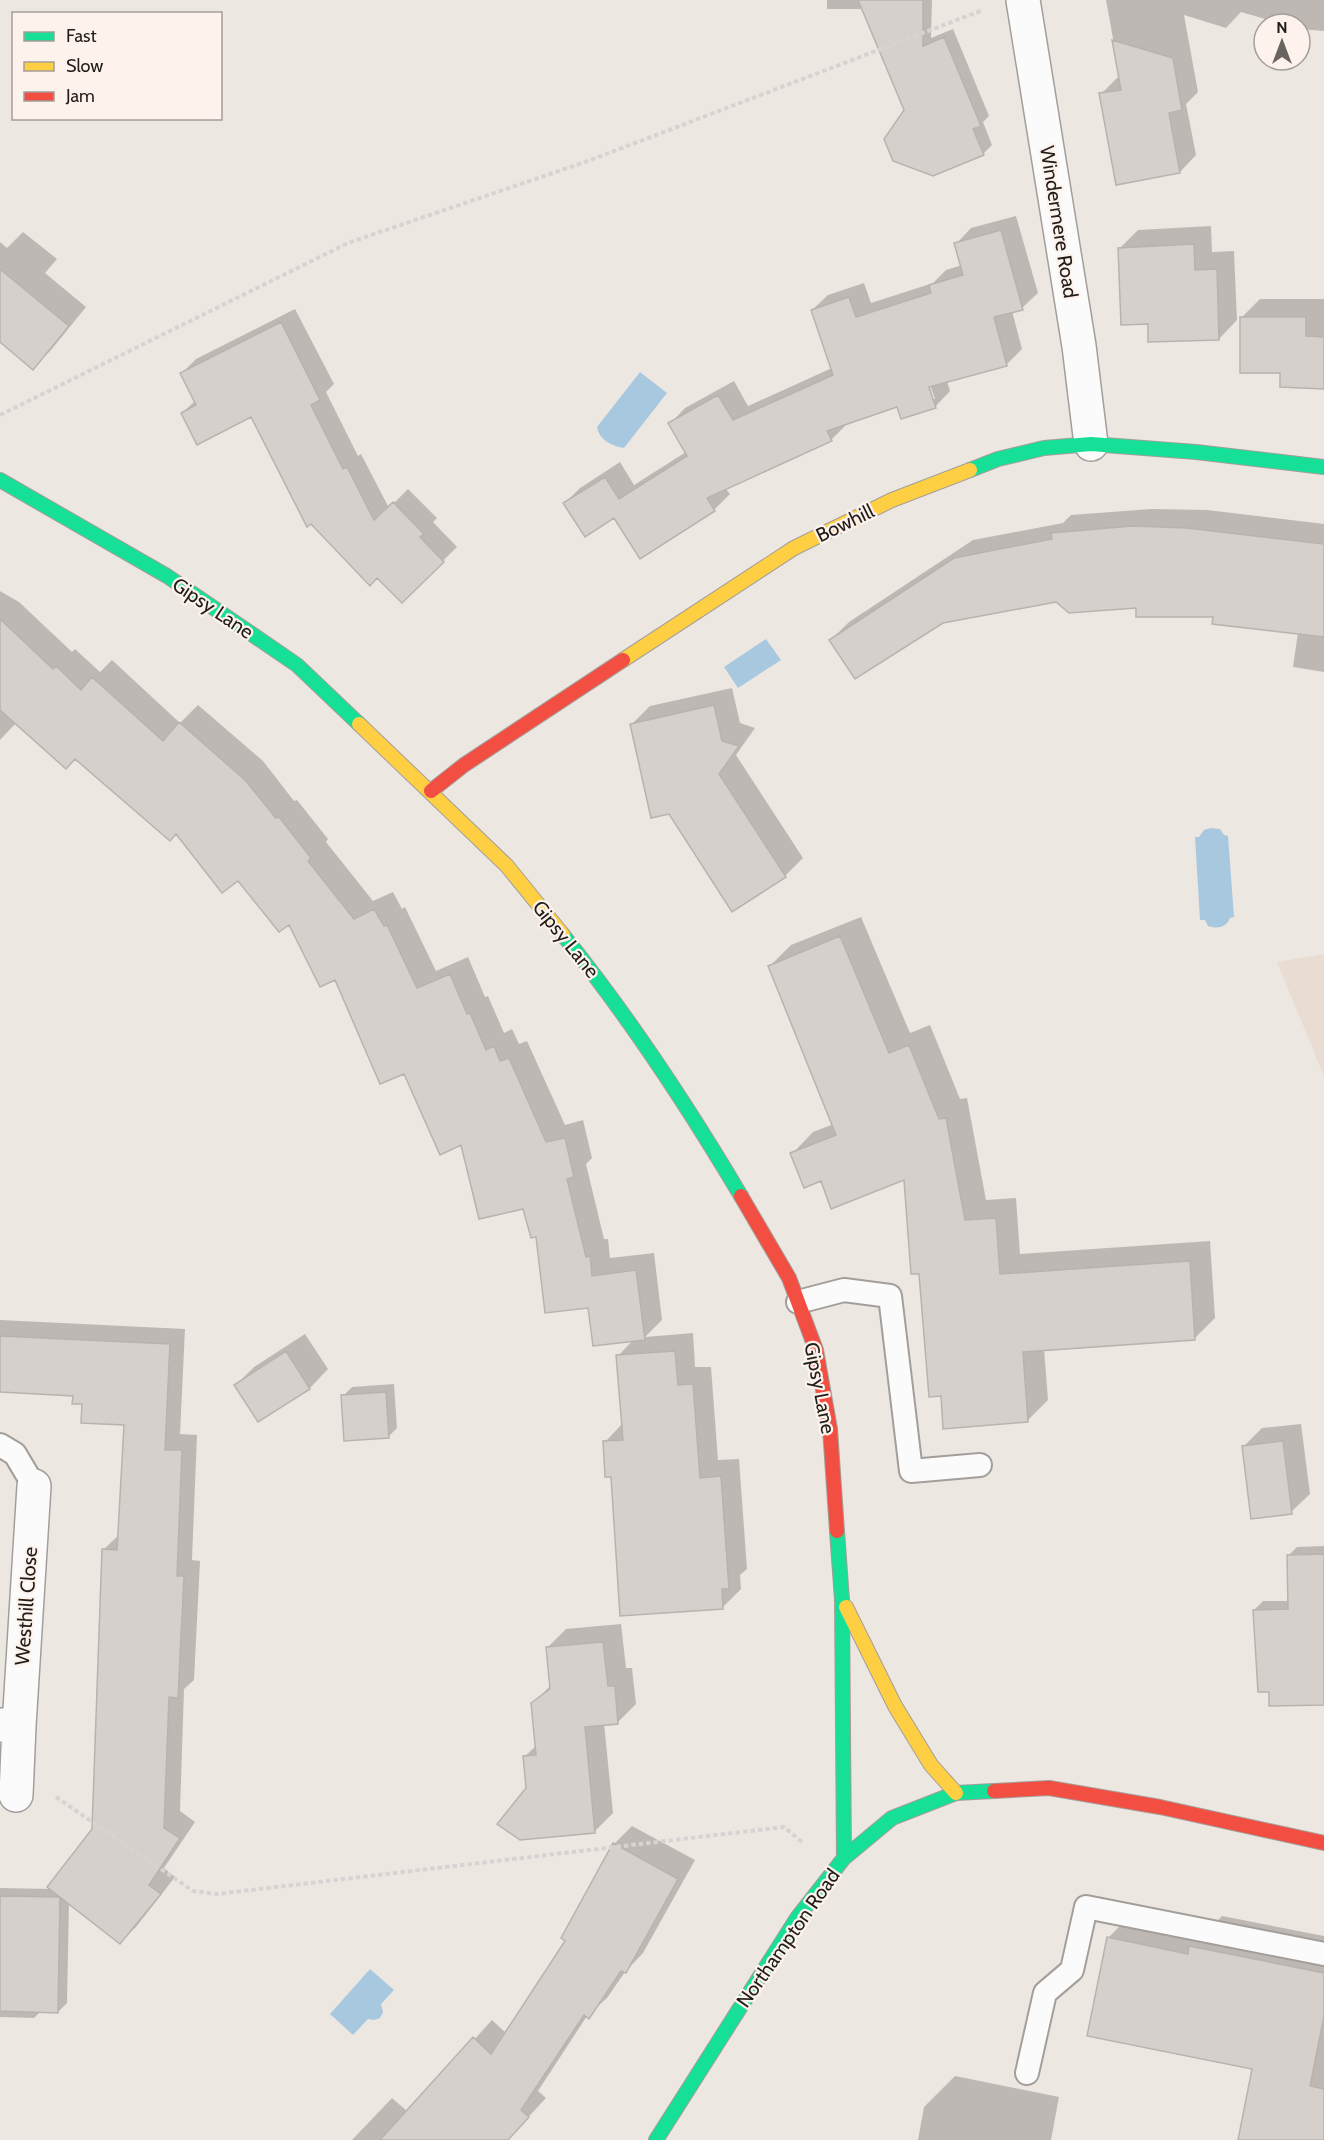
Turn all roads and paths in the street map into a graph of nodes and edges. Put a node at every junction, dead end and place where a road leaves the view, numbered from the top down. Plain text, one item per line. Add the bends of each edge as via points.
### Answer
1 (1023, 0) edge
2 (990, 8) dead end
3 (0, 415) edge
4 (1090, 444) junction
5 (1324, 467) edge
6 (0, 480) edge
7 (431, 791) junction
8 (798, 1302) junction
9 (0, 1445) edge
10 (980, 1464) dead end
11 (34, 1486) joint
12 (842, 1600) junction
13 (9, 1726) edge
14 (956, 1793) junction
15 (16, 1795) joint
16 (1324, 1843) edge
17 (840, 1863) junction
18 (1324, 1954) edge
19 (1028, 2073) dead end
20 (656, 2140) edge

1 - 4 street, Windermere Road via 1079,346
2 - 3 path via 588,160 348,243
4 - 5 main road, Bowhill
4 - 7 main road, Bowhill via 1044,448 998,459 892,500 794,548
6 - 7 main road, Gipsy Lane via 167,576 297,665
7 - 8 main road, Gipsy Lane via 507,866 610,994 700,1127 789,1278
8 - 10 lane via 844,1290 891,1296 911,1471
8 - 12 main road, Gipsy Lane via 816,1350 830,1429
9 - 11 lane via 15,1454
11 - 13 street, Westhill Close
12 - 14 main road, Gipsy Lane via 895,1706 931,1765
12 - 17 main road, Gipsy Lane
13 - 15 street, Westhill Close
14 - 16 main road, Northampton Road via 1049,1788 1160,1807
14 - 17 main road, Northampton Road via 892,1818
15 - 17 path via 55,1796 193,1891 217,1894 784,1827
17 - 20 main road, Northampton Road via 797,1918
18 - 19 lane via 1086,1907 1072,1970 1045,1993

